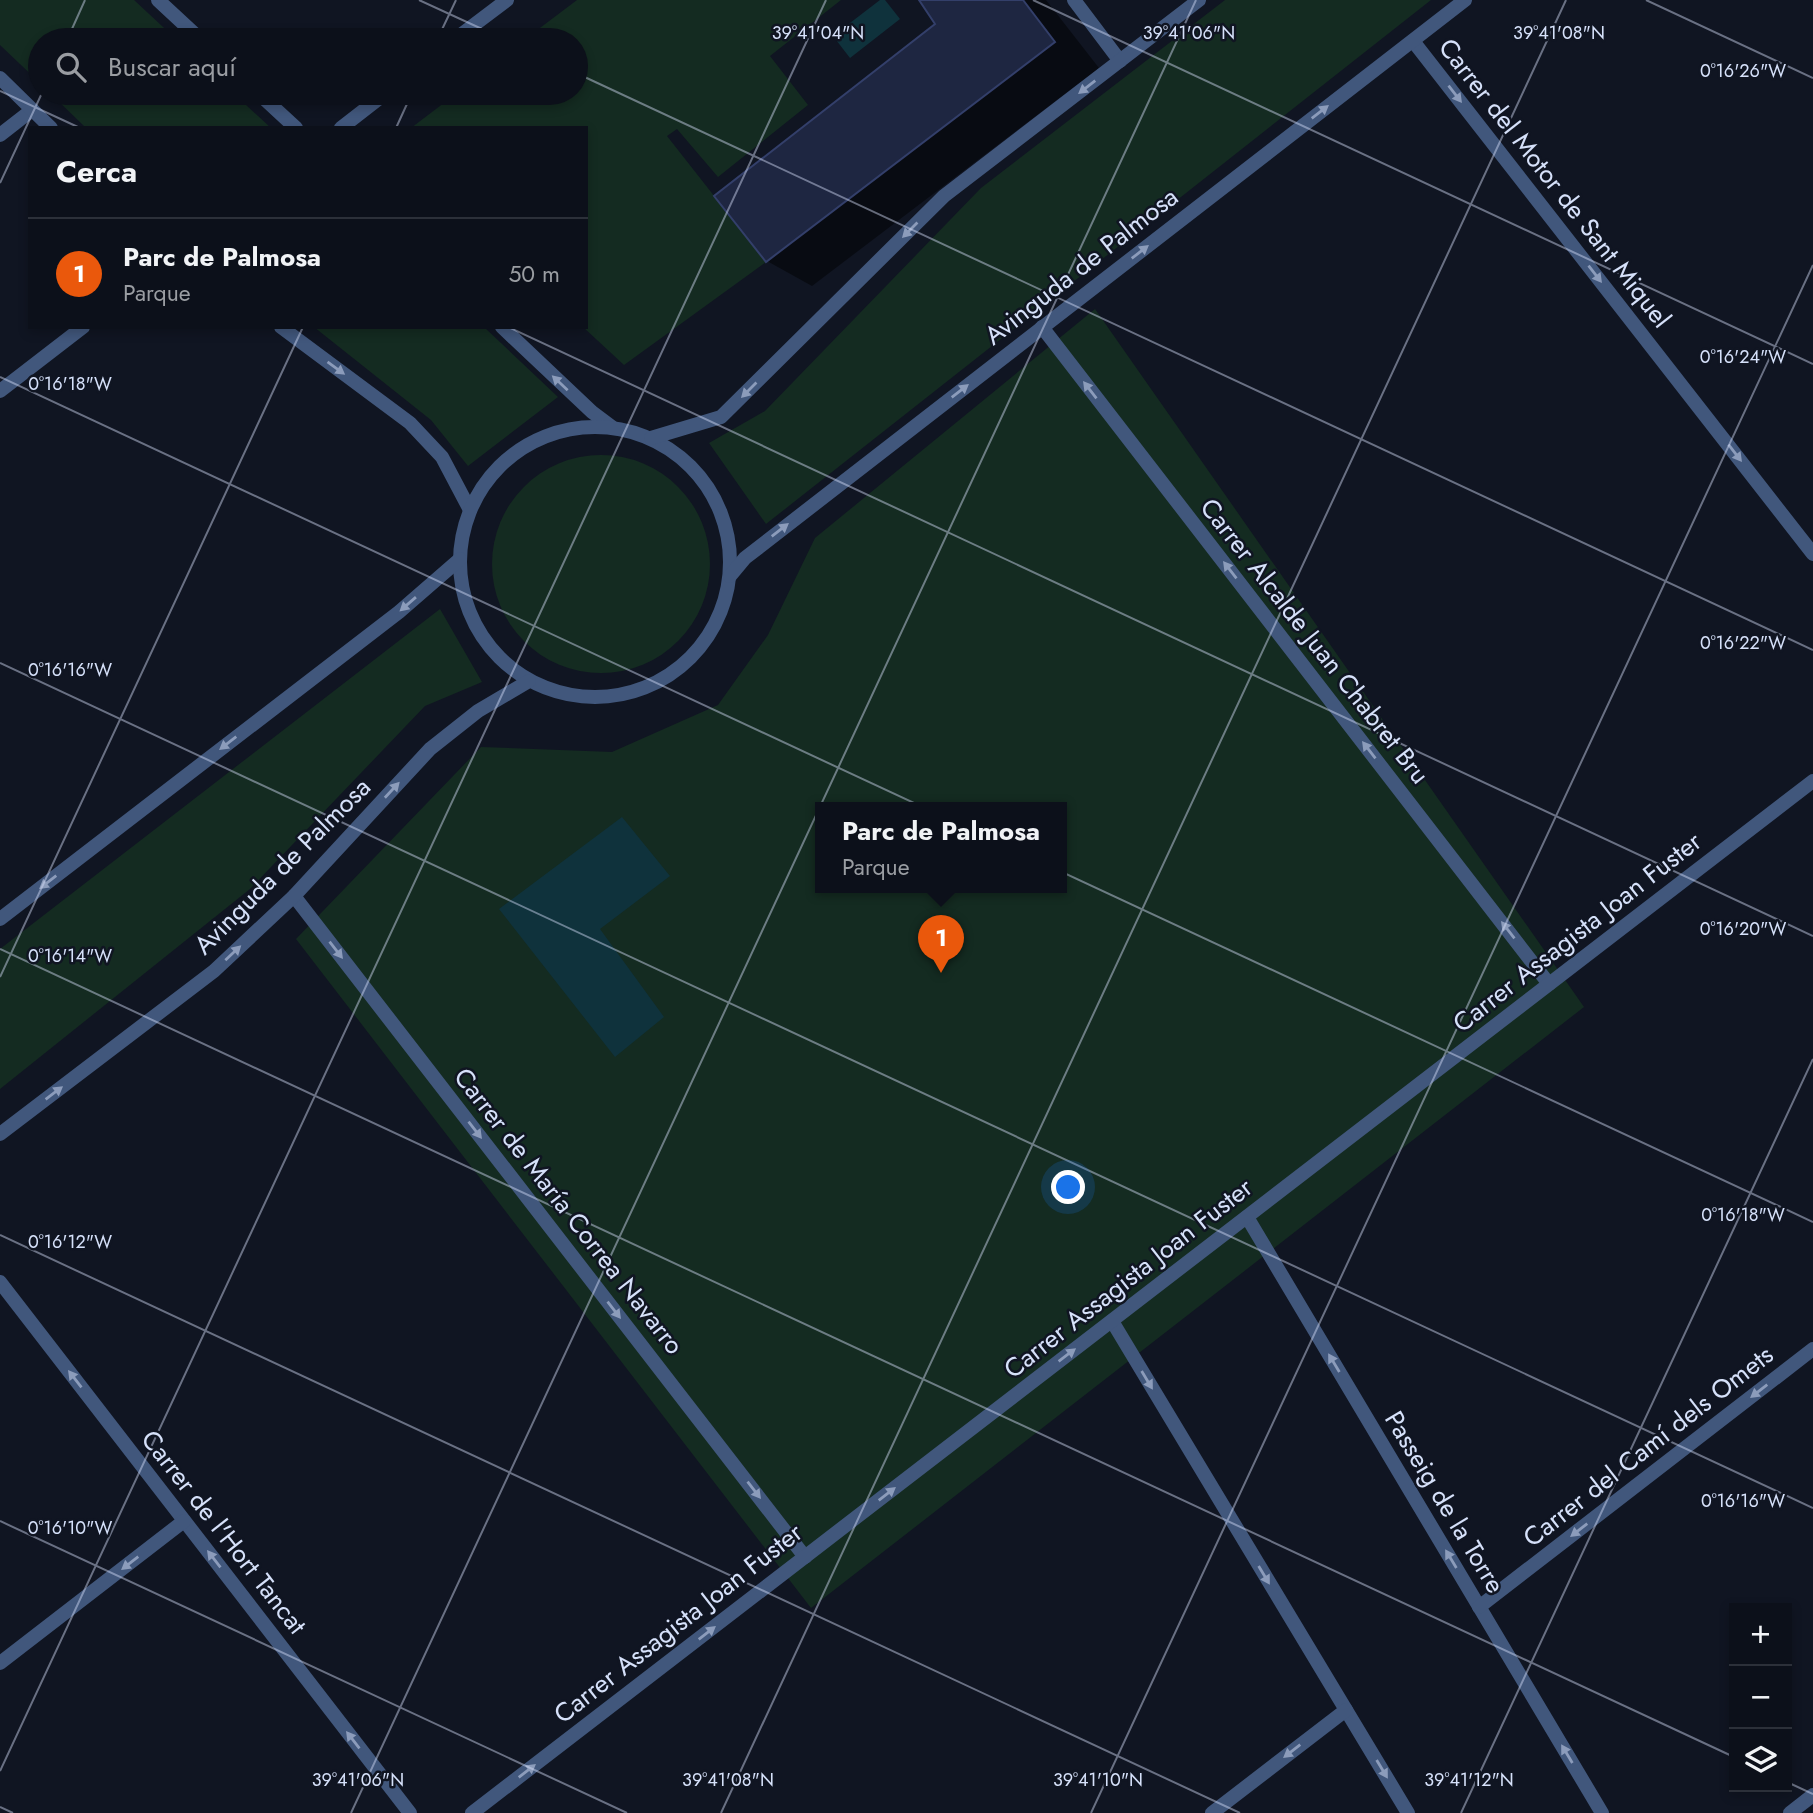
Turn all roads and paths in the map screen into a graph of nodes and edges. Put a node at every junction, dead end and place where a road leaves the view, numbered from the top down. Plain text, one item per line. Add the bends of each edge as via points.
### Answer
1 (158, 0) edge
2 (507, 0) edge
3 (1074, 0) edge
4 (1199, 0) edge
5 (1465, 0) edge
6 (188, 28) edge
7 (470, 28) edge
8 (1413, 40) junction
9 (1120, 61) junction
10 (0, 79) edge
11 (271, 105) edge
12 (371, 105) edge
13 (33, 110) junction
14 (49, 126) edge
15 (294, 126) edge
16 (344, 126) edge
17 (0, 135) edge
18 (1042, 327) junction
19 (80, 329) edge
20 (284, 329) edge
21 (504, 329) edge
22 (0, 391) edge
23 (611, 427) junction
24 (651, 438) junction
25 (470, 510) junction
26 (1813, 554) edge
27 (460, 559) junction
28 (730, 576) junction
29 (529, 681) junction
30 (1813, 781) edge
31 (295, 896) junction
32 (0, 919) edge
33 (1549, 984) junction
34 (0, 1134) edge
35 (1247, 1217) junction
36 (0, 1282) edge
37 (1112, 1321) junction
38 (1813, 1349) edge
39 (184, 1521) junction
40 (805, 1557) junction
41 (1479, 1607) junction
42 (0, 1663) edge
43 (1346, 1710) junction
44 (1813, 1795) edge
45 (410, 1813) edge
46 (472, 1813) edge
47 (1212, 1813) edge
48 (1408, 1813) edge
49 (1602, 1813) edge
50 (1790, 1813) edge

1 - 6 street
2 - 7 street
3 - 9 street
4 - 9 street
5 - 8 street, Avinguda de Palmosa
18 -> 8 street, Avinguda de Palmosa
8 -> 26 street, Carrer del Motor de Sant Miquel
9 -> 24 street via 944,196 722,417
10 - 13 street
11 - 15 street
12 - 16 street
13 - 14 street
13 - 17 street
28 -> 18 street, Avinguda de Palmosa via 745,558
33 -> 18 street, Carrer Alcalde Juan Chabret Bru
19 - 22 street
20 -> 25 street via 410,423 442,457
23 -> 21 street
23 - 24 street
23 - 25 street via 568,429 527,445 494,473
24 - 28 street via 686,462 713,494 728,534
25 - 27 street
27 - 29 street via 464,596 478,630 500,659
27 -> 32 street via 399,612
28 - 29 street via 718,619 693,656 658,682 615,696 571,696
31 -> 29 street, Avinguda de Palmosa via 430,749 478,710
30 - 33 street, Carrer Assagista Joan Fuster
34 -> 31 street, Avinguda de Palmosa via 214,971
31 -> 40 street, Carrer de María Correa Navarro
33 - 35 street, Carrer Assagista Joan Fuster
35 - 37 street, Carrer Assagista Joan Fuster
41 -> 35 street, Passeig de la Torre
39 -> 36 street, Carrer de l'Hort Tancat
40 -> 37 street, Carrer Assagista Joan Fuster
37 -> 43 street
38 -> 41 street, Carrer del Camí dels Omets
39 -> 42 street
45 -> 39 street, Carrer de l'Hort Tancat
46 -> 40 street, Carrer Assagista Joan Fuster
49 -> 41 street, Passeig de la Torre
43 -> 47 street
43 -> 48 street
44 - 50 street

